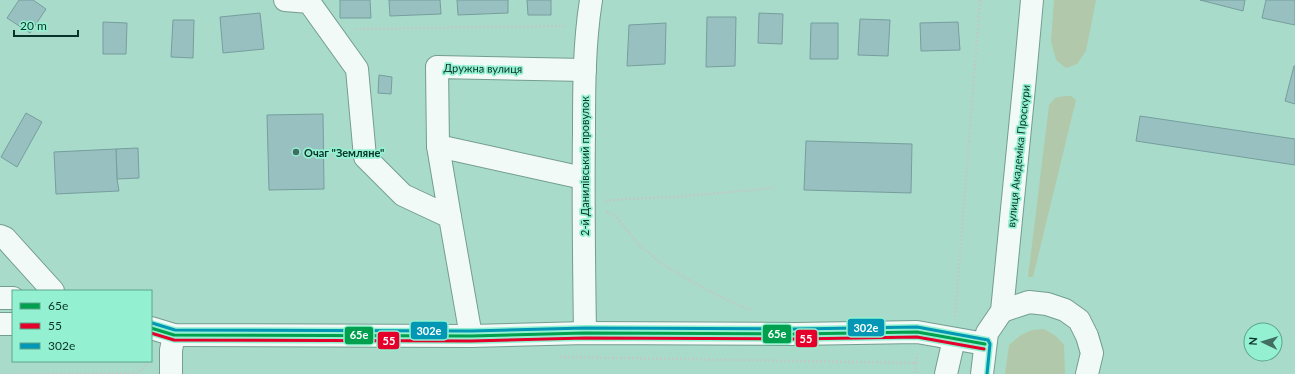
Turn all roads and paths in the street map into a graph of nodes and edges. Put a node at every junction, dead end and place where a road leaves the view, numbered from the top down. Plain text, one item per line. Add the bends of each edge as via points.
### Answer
1 (285, 0) edge
2 (591, 0) edge
3 (980, 0) edge
4 (1032, 0) edge
5 (587, 26) junction
6 (328, 30) junction
7 (584, 70) junction
8 (438, 146) junction
9 (583, 178) junction
10 (774, 188) dead end
11 (583, 203) junction
12 (450, 217) junction
13 (0, 236) edge
14 (52, 290) edge
15 (0, 298) edge
16 (12, 298) edge
17 (1002, 311) junction
18 (756, 312) dead end
19 (0, 324) edge
20 (12, 324) edge
21 (152, 328) edge
22 (585, 333) junction
23 (174, 335) junction
24 (471, 336) junction
25 (954, 339) junction
26 (985, 344) junction
27 (552, 357) dead end
28 (148, 362) edge
29 (0, 374) edge
30 (170, 374) edge
31 (916, 374) edge
32 (946, 374) edge
33 (982, 374) edge
34 (1087, 374) edge

1 - 6 street via 309,2
2 - 5 street, 2-й Данилівський провулок
3 - 25 path
4 - 17 street, вулиця Академіка Проскури
5 - 6 path
5 - 7 street, 2-й Данилівський провулок
6 - 12 street via 357,69 365,157 403,195
7 - 8 street, Дружна вулиця via 437,67
7 - 9 street, 2-й Данилівський провулок
8 - 9 street
8 - 12 street, Дружна вулиця
9 - 11 street, 2-й Данилівський провулок
10 - 11 path
11 - 18 path via 616,216 637,243 662,264 720,297
11 - 22 street, 2-й Данилівський провулок
12 - 24 street, Дружна вулиця
13 - 14 street via 5,238
15 - 16 street
17 - 26 street, вулиця Академіка Проскури via 987,332
17 - 34 street via 1028,302 1065,310 1079,320 1092,353
19 - 20 street
21 - 23 street
22 - 24 street
22 - 25 street via 917,332
23 - 24 street
23 - 30 street
25 - 26 street
25 - 32 street
26 - 33 street, вулиця Академіка Проскури
27 - 31 path via 916,363
28 - 29 path via 139,373

